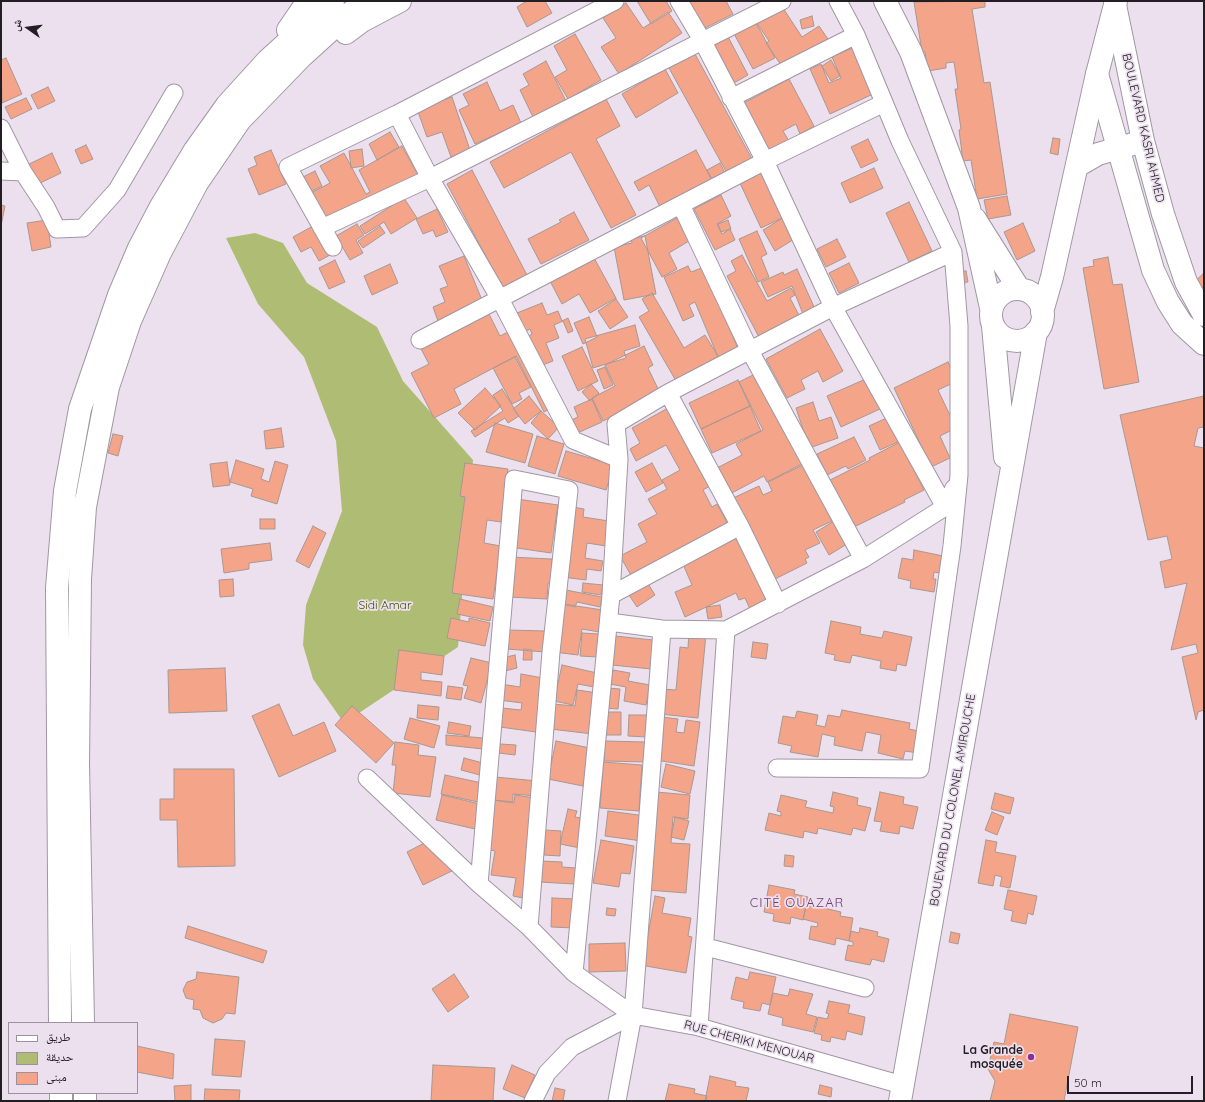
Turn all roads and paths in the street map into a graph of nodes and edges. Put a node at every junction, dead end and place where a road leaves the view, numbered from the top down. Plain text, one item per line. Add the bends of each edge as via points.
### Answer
1 (308, 1) edge
2 (333, 1) edge
3 (366, 1) edge
4 (400, 1) edge
5 (614, 1) edge
6 (679, 1) edge
7 (782, 1) edge
8 (838, 1) edge
9 (885, 1) edge
10 (1116, 3) edge
11 (856, 35) junction
12 (702, 40) junction
13 (267, 61) junction
14 (1097, 74) junction
15 (270, 89) junction
16 (174, 93) dead end
17 (731, 98) junction
18 (884, 104) junction
19 (397, 114) junction
20 (1, 128) edge
21 (1143, 141) junction
22 (1118, 148) junction
23 (765, 160) junction
24 (1077, 166) junction
25 (1, 171) edge
26 (23, 172) junction
27 (430, 178) junction
28 (681, 205) junction
29 (969, 208) junction
30 (322, 228) junction
31 (333, 247) dead end
32 (952, 252) junction
33 (1056, 259) junction
34 (1025, 291) junction
35 (500, 299) junction
36 (833, 307) junction
37 (1204, 315) edge
38 (992, 317) junction
39 (1039, 322) junction
40 (420, 340) dead end
41 (1204, 344) edge
42 (750, 351) junction
43 (668, 393) junction
44 (619, 459) junction
45 (960, 475) junction
46 (1007, 498) junction
47 (945, 507) junction
48 (740, 526) junction
49 (863, 559) junction
50 (611, 595) junction
51 (778, 604) junction
52 (609, 622) junction
53 (662, 629) junction
54 (726, 630) junction
55 (777, 768) dead end
56 (367, 778) dead end
57 (479, 884) junction
58 (529, 927) junction
59 (706, 947) junction
60 (574, 973) junction
61 (865, 988) dead end
62 (633, 1015) junction
63 (60, 1022) edge
64 (84, 1022) edge
65 (699, 1027) junction
66 (901, 1093) edge
67 (534, 1101) edge
68 (617, 1101) edge

1 - 13 main road
2 - 13 main road
3 - 15 main road via 302,56
4 - 15 main road via 362,21
5 - 19 street
6 - 12 street
7 - 12 street
8 - 11 street
9 - 29 main road via 911,52
10 - 14 main road, BOUEVARD DU COLONEL AMIROUCHE
10 - 21 main road, BOULEVARD KASRI AHMED
11 - 17 street
11 - 18 street
12 - 17 street
12 - 27 street
13 - 63 main road via 227,105 195,150 160,208 119,295 80,410 65,491 57,588
14 - 22 main road
14 - 24 main road, BOUEVARD DU COLONEL AMIROUCHE
15 - 64 main road via 240,120 197,184 160,253 130,321 108,387 96,443 84,507 80,579 78,764
16 - 26 street via 117,190 83,228 57,228
17 - 23 street
18 - 23 street
18 - 32 street
19 - 27 street
19 - 30 street via 288,167
20 - 26 street
21 - 22 main road
21 - 37 main road, BOULEVARD KASRI AHMED via 1174,250 1192,296
22 - 24 main road via 1098,154
22 - 41 main road via 1153,270 1182,324
23 - 28 street
23 - 36 street
24 - 33 main road, BOUEVARD DU COLONEL AMIROUCHE
25 - 26 street
27 - 30 street
27 - 35 street
28 - 35 street
28 - 42 street
29 - 34 main road
29 - 38 main road, BOUEVARD DU COLONEL AMIROUCHE
30 - 31 street
32 - 36 street
32 - 45 street via 959,326
33 - 34 main road
33 - 39 main road, BOUEVARD DU COLONEL AMIROUCHE
34 - 38 main road via 1004,292 998,296
34 - 39 main road via 1040,304
35 - 40 street
35 - 44 street via 573,440
36 - 42 street
36 - 47 street
38 - 39 main road via 998,333 1013,341 1026,339
38 - 46 main road, BOUEVARD DU COLONEL AMIROUCHE via 1004,430
39 - 46 main road, BOUEVARD DU COLONEL AMIROUCHE
42 - 43 street
42 - 49 street
43 - 44 street via 616,424
43 - 48 street
44 - 50 street
45 - 47 street
45 - 55 street via 920,768
46 - 66 main road, BOUEVARD DU COLONEL AMIROUCHE
47 - 49 street
48 - 50 street
48 - 51 street
49 - 51 street
50 - 52 street
51 - 54 street
52 - 53 street
52 - 60 street
53 - 54 street
53 - 62 street
54 - 59 street
56 - 57 street
57 - 58 street
57 - 58 street via 514,479 569,490 550,652
58 - 60 street
59 - 61 street
59 - 65 street
60 - 62 street
62 - 65 street, RUE CHERIKI MENOUAR
62 - 67 street via 572,1047 547,1073
62 - 68 street
65 - 66 street, RUE CHERIKI MENOUAR

